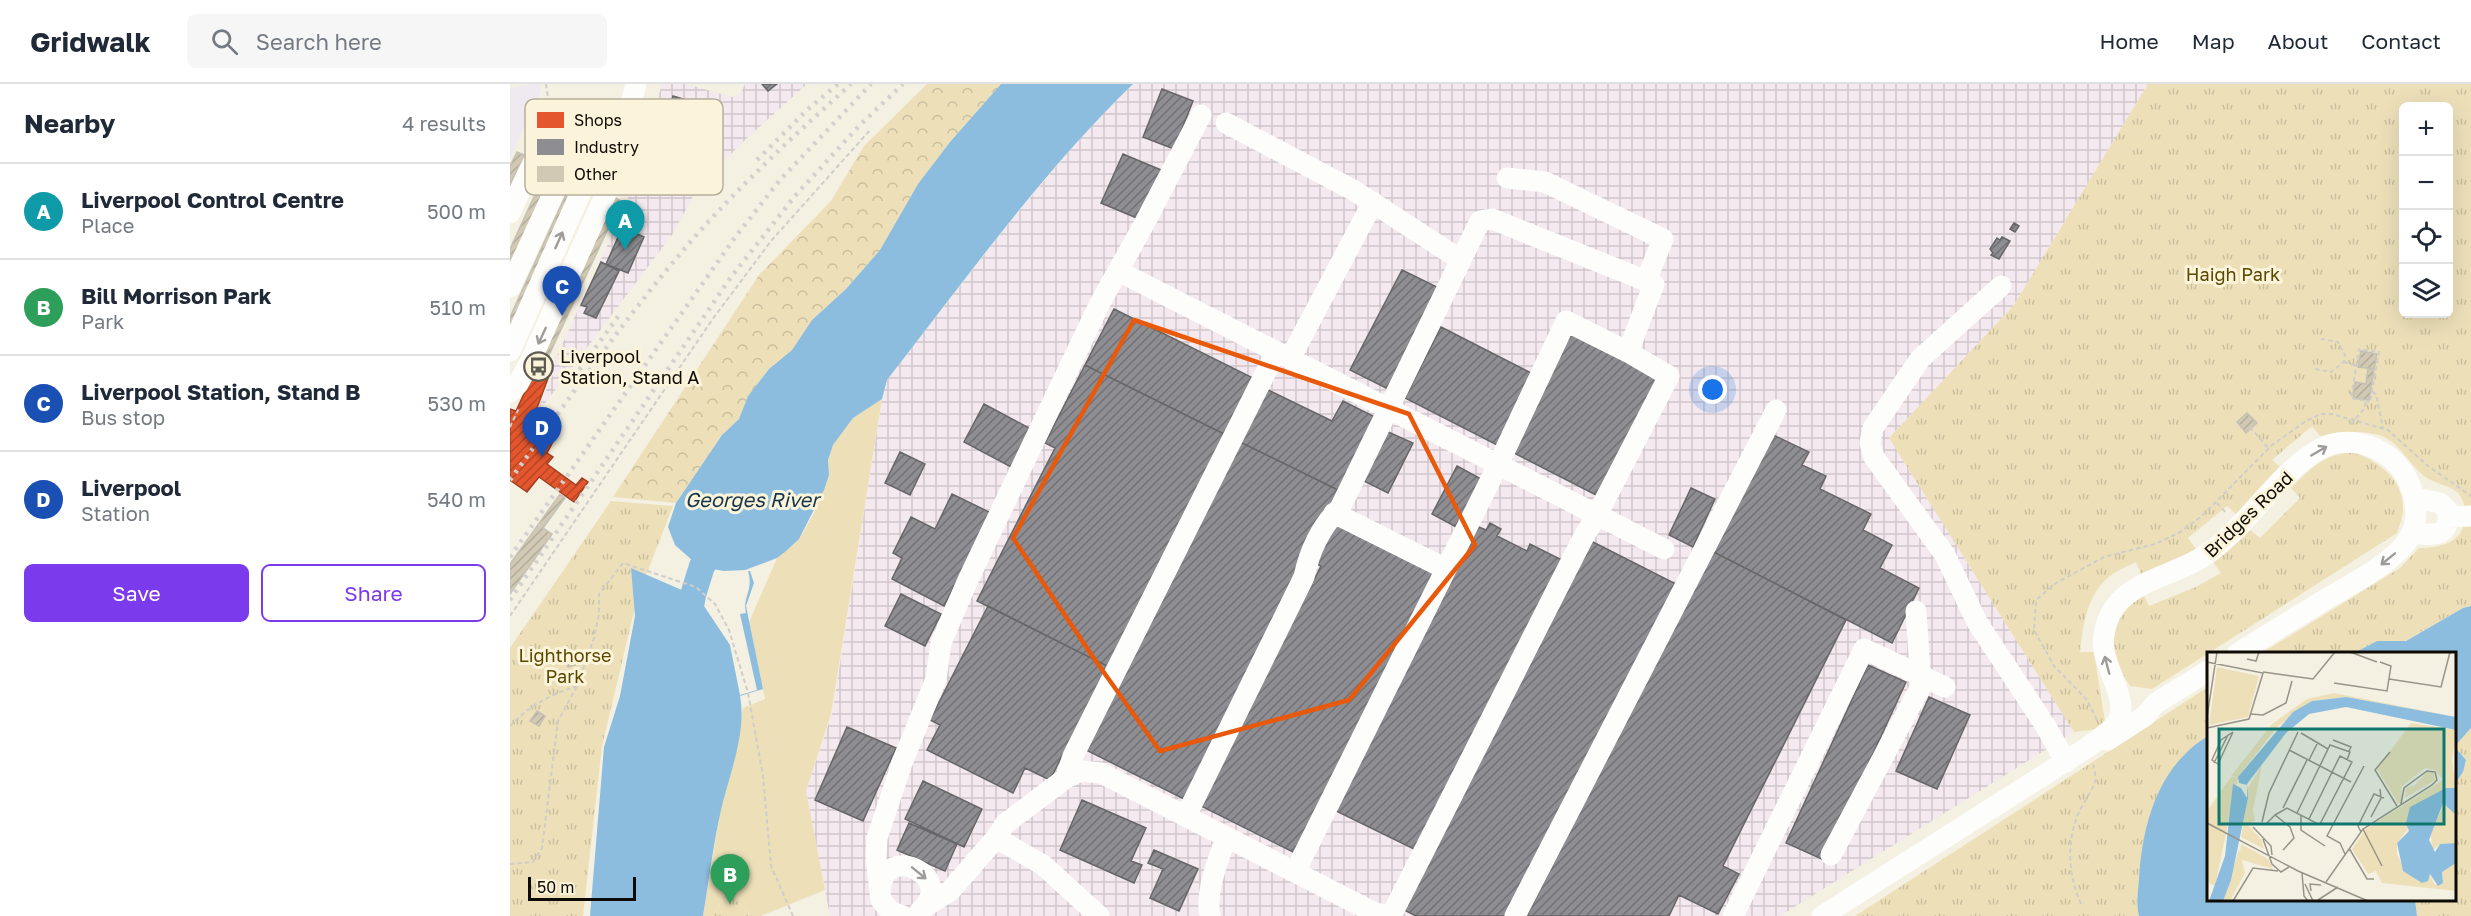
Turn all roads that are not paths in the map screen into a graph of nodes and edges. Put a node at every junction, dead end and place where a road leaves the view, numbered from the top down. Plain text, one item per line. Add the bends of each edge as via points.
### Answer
1 (636, 84) edge
2 (633, 99) edge
3 (1201, 115) dead end
4 (1226, 123) dead end
5 (1508, 178) dead end
6 (525, 182) edge
7 (553, 195) edge
8 (580, 195) edge
9 (605, 195) edge
10 (1373, 202) junction
11 (510, 213) edge
12 (1461, 260) junction
13 (1118, 271) junction
14 (1646, 281) junction
15 (2001, 286) dead end
16 (510, 287) edge
17 (510, 351) edge
18 (1628, 352) junction
19 (1283, 356) junction
20 (510, 392) edge
21 (1388, 408) junction
22 (1776, 410) dead end
23 (1498, 465) junction
24 (2415, 498) junction
25 (1334, 513) junction
26 (1597, 515) junction
27 (2448, 516) junction
28 (2471, 516) edge
29 (2412, 533) junction
30 (1664, 549) dead end
31 (1446, 569) junction
32 (1916, 611) dead end
33 (2240, 652) edge
34 (2207, 672) edge
35 (1919, 675) junction
36 (1945, 687) dead end
37 (2119, 693) junction
38 (2156, 703) junction
39 (2096, 741) junction
40 (2066, 762) junction
41 (1066, 778) junction
42 (1186, 816) junction
43 (1226, 837) junction
44 (996, 838) junction
45 (1831, 855) dead end
46 (1295, 872) junction
47 (881, 903) edge
48 (910, 913) edge
49 (1099, 916) edge
50 (1210, 916) edge
51 (1515, 916) edge
52 (1733, 916) edge
53 (1822, 916) edge

1 - 2 street
3 - 13 street
4 - 10 street
5 - 14 street via 1545,182 1663,239
6 - 11 street
7 - 16 street
17 -> 8 street
9 -> 20 street via 530,362
10 - 12 street
10 - 19 street
12 - 14 street via 1480,221 1492,219
12 - 21 street
13 - 19 street
13 - 47 street via 941,643 936,679 877,838
14 - 18 street via 1654,284
15 - 40 street via 1920,359 1873,428 1870,443 1874,457 1945,555 1977,622
18 - 23 street via 1566,321
18 - 26 street via 1670,376
19 - 21 street
19 - 41 street via 1073,756
21 - 23 street
21 - 25 street via 1340,508
22 - 51 street
23 - 26 street
23 - 31 street
24 - 27 street via 2440,503
24 - 29 street
37 -> 24 street, Bridges Road via 2111,679 2103,642 2114,607 2140,586 2212,551 2320,448 2345,442 2384,453 2407,479
25 - 31 street
25 - 42 street
26 - 30 street
26 - 46 street via 1391,916 1375,913
27 - 28 street
27 - 29 street via 2441,532
29 -> 33 street via 2399,550 2372,572
31 - 46 street
32 - 35 street
34 - 38 street, Bridges Road
35 - 36 street
35 - 45 street via 1921,686
35 - 52 street via 1864,649
37 - 38 street via 2136,704
37 - 39 street, Bridges Road via 2120,717
38 - 39 street, Bridges Road via 2145,716 2107,741
39 - 40 street, Bridges Road
40 - 53 street, Bridges Road
41 - 42 street via 1081,771 1101,773
41 - 44 street via 1005,824
42 - 43 street
43 - 46 street
43 - 50 street via 1212,883
44 - 48 street via 951,891
44 - 49 street via 1043,865
47 - 48 street via 890,911
47 -> 48 street via 880,886 886,874 899,867 913,867 928,881 930,896

